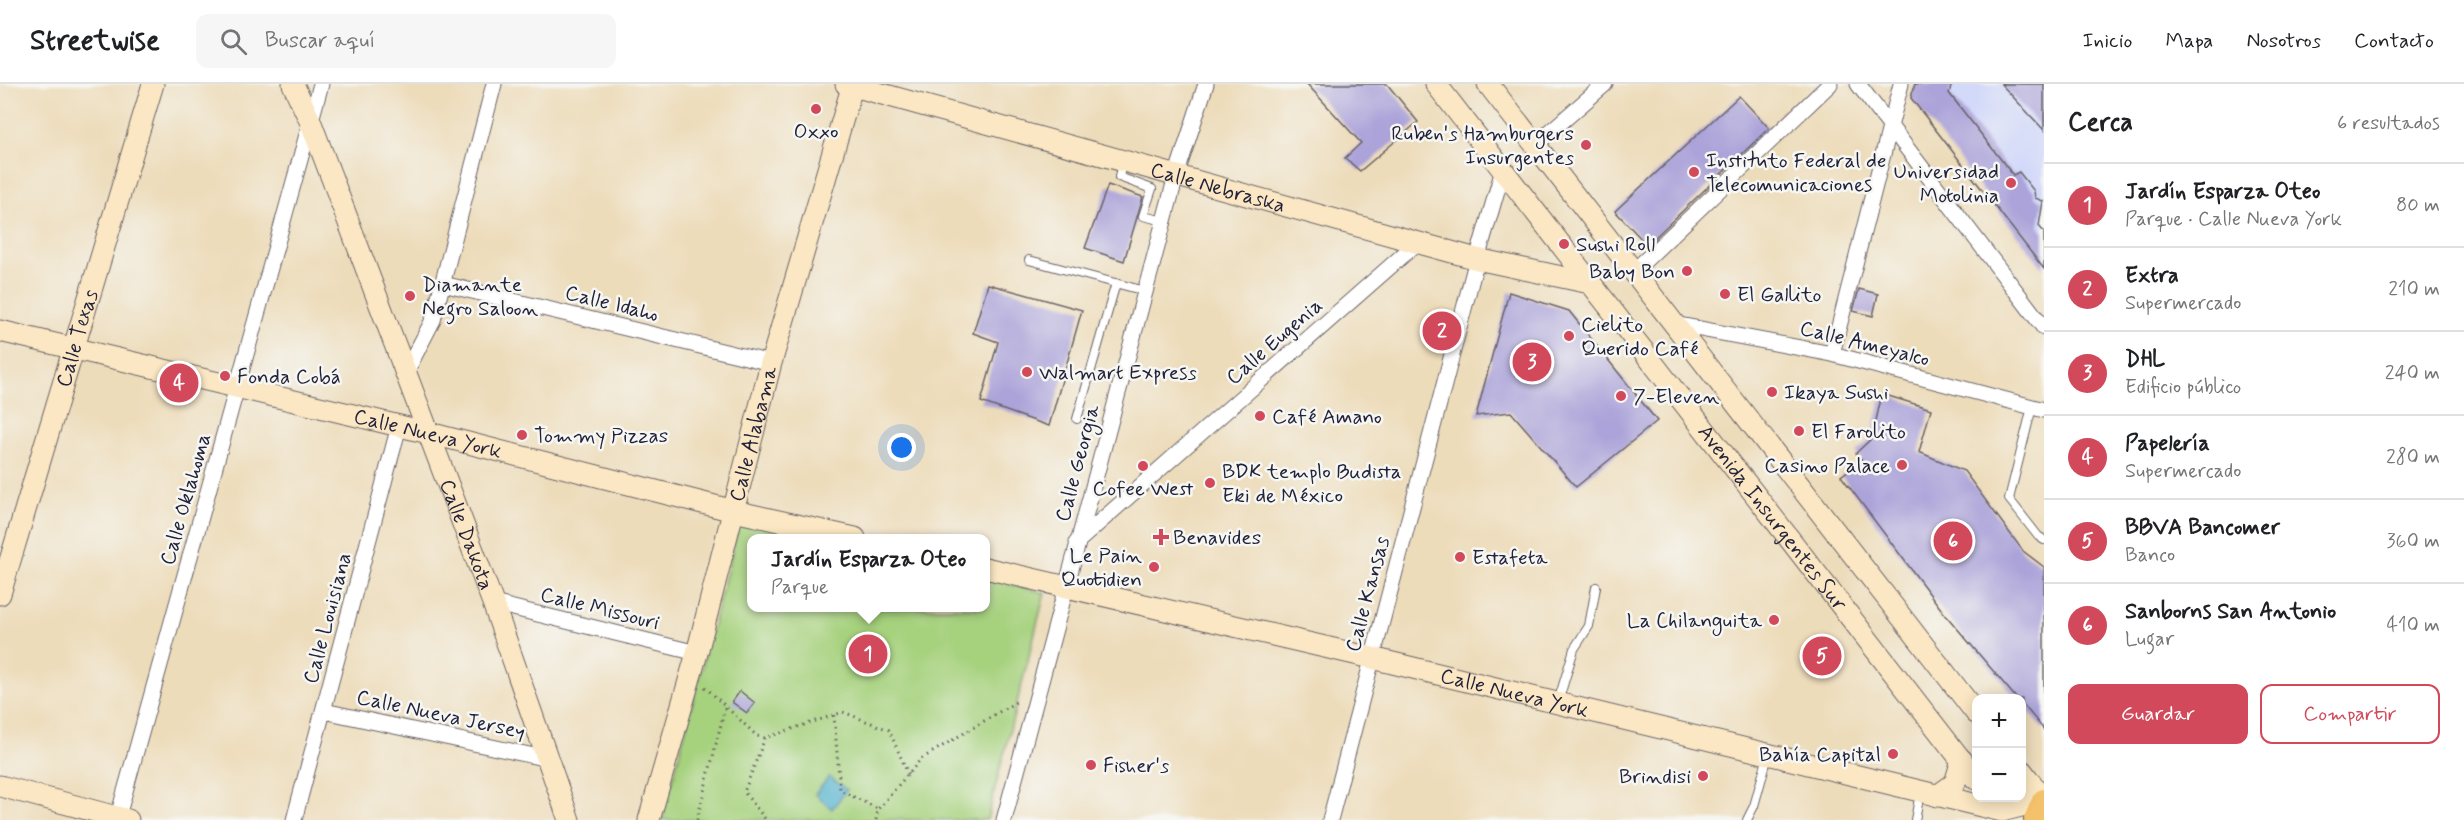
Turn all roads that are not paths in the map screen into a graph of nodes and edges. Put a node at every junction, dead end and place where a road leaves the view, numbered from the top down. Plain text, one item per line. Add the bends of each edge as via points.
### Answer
1 (153, 84) edge
2 (293, 84) edge
3 (321, 84) edge
4 (494, 84) edge
5 (1206, 84) edge
6 (1436, 84) edge
7 (1488, 84) edge
8 (1605, 84) edge
9 (1830, 84) edge
10 (1858, 84) edge
11 (1901, 84) edge
12 (850, 85) edge
13 (311, 123) junction
14 (1890, 124) junction
15 (1535, 145) junction
16 (1122, 160) junction
17 (1503, 170) junction
18 (1176, 176) junction
19 (1164, 220) junction
20 (1418, 242) junction
21 (1477, 259) junction
22 (1029, 260) dead end
23 (1634, 271) junction
24 (1116, 283) junction
25 (1590, 283) junction
26 (443, 284) junction
27 (1145, 291) junction
28 (1674, 324) junction
29 (2044, 328) edge
30 (0, 330) edge
31 (74, 348) junction
32 (1832, 354) junction
33 (771, 363) junction
34 (405, 374) junction
35 (238, 387) junction
36 (2038, 409) edge
37 (1077, 419) dead end
38 (399, 426) junction
39 (429, 433) junction
40 (734, 512) junction
41 (836, 534) edge
42 (2044, 540) edge
43 (1077, 542) junction
44 (990, 569) edge
45 (1065, 586) junction
46 (1596, 587) dead end
47 (0, 594) edge
48 (493, 603) junction
49 (697, 653) junction
50 (1372, 658) junction
51 (1558, 704) junction
52 (1972, 707) edge
53 (324, 711) junction
54 (1768, 755) junction
55 (548, 759) junction
56 (1962, 760) junction
57 (1972, 773) edge
58 (2026, 776) edge
59 (0, 786) edge
60 (1929, 794) junction
61 (2044, 800) edge
62 (2001, 810) edge
63 (121, 819) edge
64 (294, 820) edge
65 (569, 820) edge
66 (649, 820) edge
67 (1004, 820) edge
68 (1330, 820) edge
69 (1747, 820) edge
70 (1915, 820) edge
71 (2036, 820) edge

1 - 31 street, Calle Texas
2 - 13 street, Calle Dakota
3 - 13 street, Calle Oklahoma
4 - 26 street
5 - 18 street, Calle Georgia
6 - 17 street, Avenida Insurgentes Sur
7 - 15 street, Avenida Insurgentes Sur
8 - 15 street
9 - 23 street
10 - 14 street
11 - 14 street
12 - 16 street, Calle Nebraska
12 - 33 street, Calle Alabama
13 - 34 street, Calle Dakota
13 - 35 street, Calle Oklahoma
14 - 29 street
14 - 32 street
15 - 23 street, Avenida Insurgentes Sur
16 - 18 street, Calle Nebraska
16 - 19 lane via 1119,177 1152,189 1143,216
17 - 21 street, Calle Kansas
17 - 25 street, Avenida Insurgentes Sur
18 - 19 street, Calle Georgia
18 - 20 street, Calle Nebraska
19 - 27 street, Calle Georgia
20 - 21 street, Calle Nebraska
20 - 43 street, Calle Eugenia
21 - 25 street, Calle Nebraska
21 - 50 street, Calle Kansas
22 - 24 lane
23 - 28 street, Avenida Insurgentes Sur
24 - 27 lane
24 - 37 lane
25 - 56 street, Avenida Insurgentes Sur
26 - 33 street, Calle Idaho
26 - 34 street via 425,339
27 - 43 street, Calle Georgia
28 - 32 street, Calle Ameyalco
28 - 52 street, Avenida Insurgentes Sur
30 - 31 street, Calle Nueva York
31 - 35 street, Calle Nueva York
31 - 47 street, Calle Texas
32 - 36 street, Calle Ameyalco
33 - 40 street, Calle Alabama
34 - 39 street, Calle Dakota
35 - 38 street, Calle Nueva York
35 - 63 street, Calle Oklahoma
36 - 42 lane via 2009,499
38 - 39 street, Calle Nueva York
38 - 53 street, Calle Louisiana
39 - 40 street, Calle Nueva York
39 - 48 street, Calle Dakota
40 - 41 street, Calle Nueva York
40 - 49 street, Calle Alabama
43 - 45 street, Calle Georgia
44 - 45 street, Calle Nueva York
45 - 50 street, Calle Nueva York
45 - 67 street, Calle Georgia
46 - 51 lane via 1589,626 1574,649
48 - 49 street, Calle Missouri
48 - 55 street, Calle Dakota
49 - 66 street, Calle Alabama
50 - 51 street, Calle Nueva York
50 - 68 street, Calle Kansas
51 - 54 street, Calle Nueva York
53 - 55 street, Calle Nueva Jersey
53 - 64 street, Calle Louisiana
54 - 60 street, Calle Nueva York
54 - 69 lane
55 - 65 street, Calle Dakota
56 - 57 street, Avenida Insurgentes Sur
56 - 60 street via 1955,783
58 - 61 street
59 - 63 street
60 - 62 street, Calle Nueva York
60 - 70 lane
61 - 62 street, Calle Nueva York
61 - 71 main road

